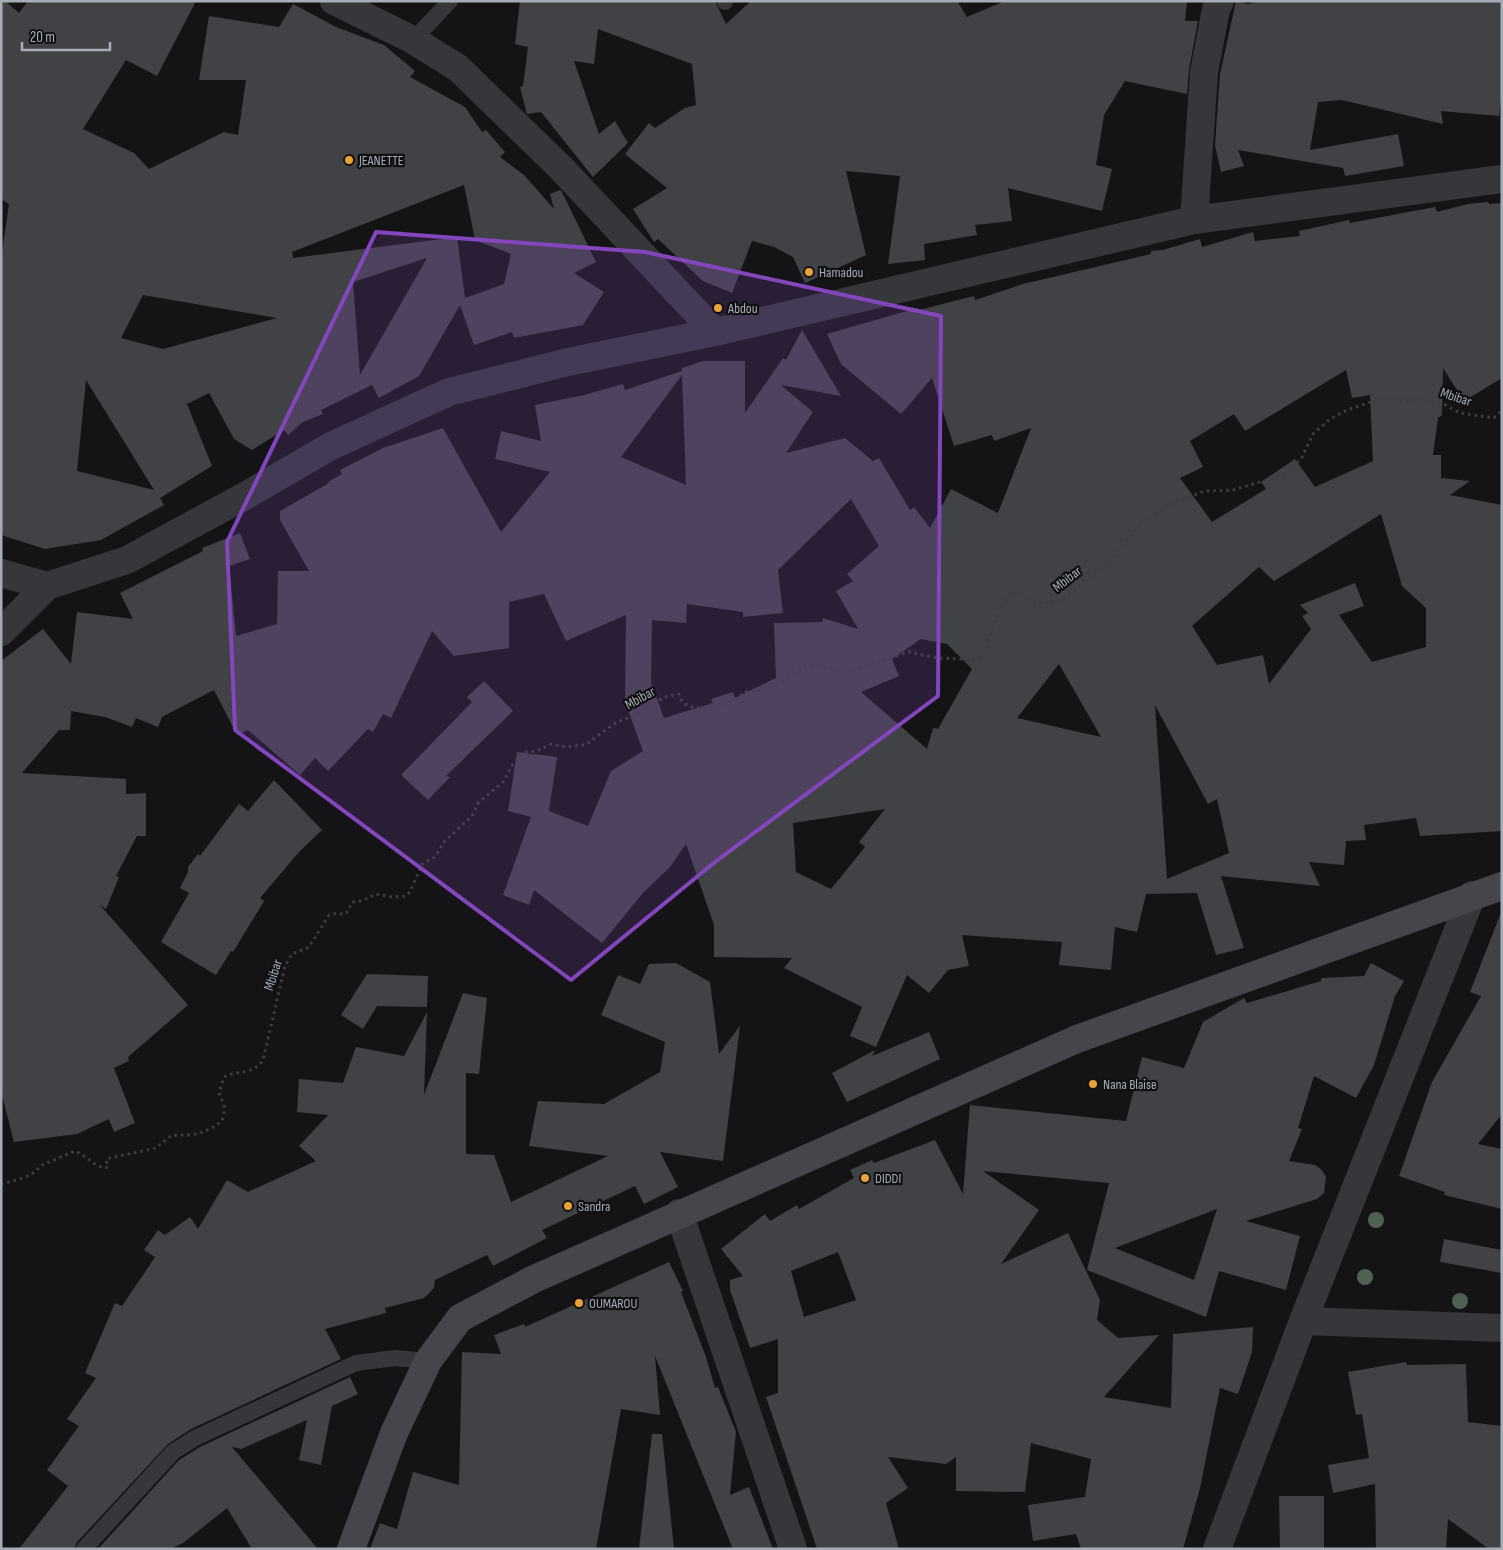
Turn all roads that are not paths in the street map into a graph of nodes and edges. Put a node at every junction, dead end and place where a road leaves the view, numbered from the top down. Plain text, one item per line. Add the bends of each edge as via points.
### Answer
1 (334, 1) edge
2 (450, 1) edge
3 (1220, 1) edge
4 (413, 40) junction
5 (1502, 178) edge
6 (1194, 220) junction
7 (715, 332) junction
8 (1, 573) edge
9 (48, 586) junction
10 (1, 632) edge
11 (1502, 886) edge
12 (1472, 895) junction
13 (680, 1213) junction
14 (1303, 1320) junction
15 (1502, 1328) edge
16 (428, 1361) junction
17 (84, 1549) edge
18 (351, 1549) edge
19 (793, 1549) edge
20 (1217, 1549) edge

1 - 4 street
2 - 4 lane
3 - 6 street via 1204,72
4 - 7 street via 458,68 561,168
5 - 6 street
6 - 7 street
7 - 9 street via 568,362 448,392 331,446 127,560
8 - 9 street
9 - 10 street
11 - 12 street
12 - 13 street via 1077,1039
12 - 14 street
13 - 16 street via 534,1279 460,1318
13 - 19 street
14 - 15 street
14 - 20 street
16 - 17 lane via 395,1358 356,1363 195,1438 173,1452
16 - 18 street via 394,1433

